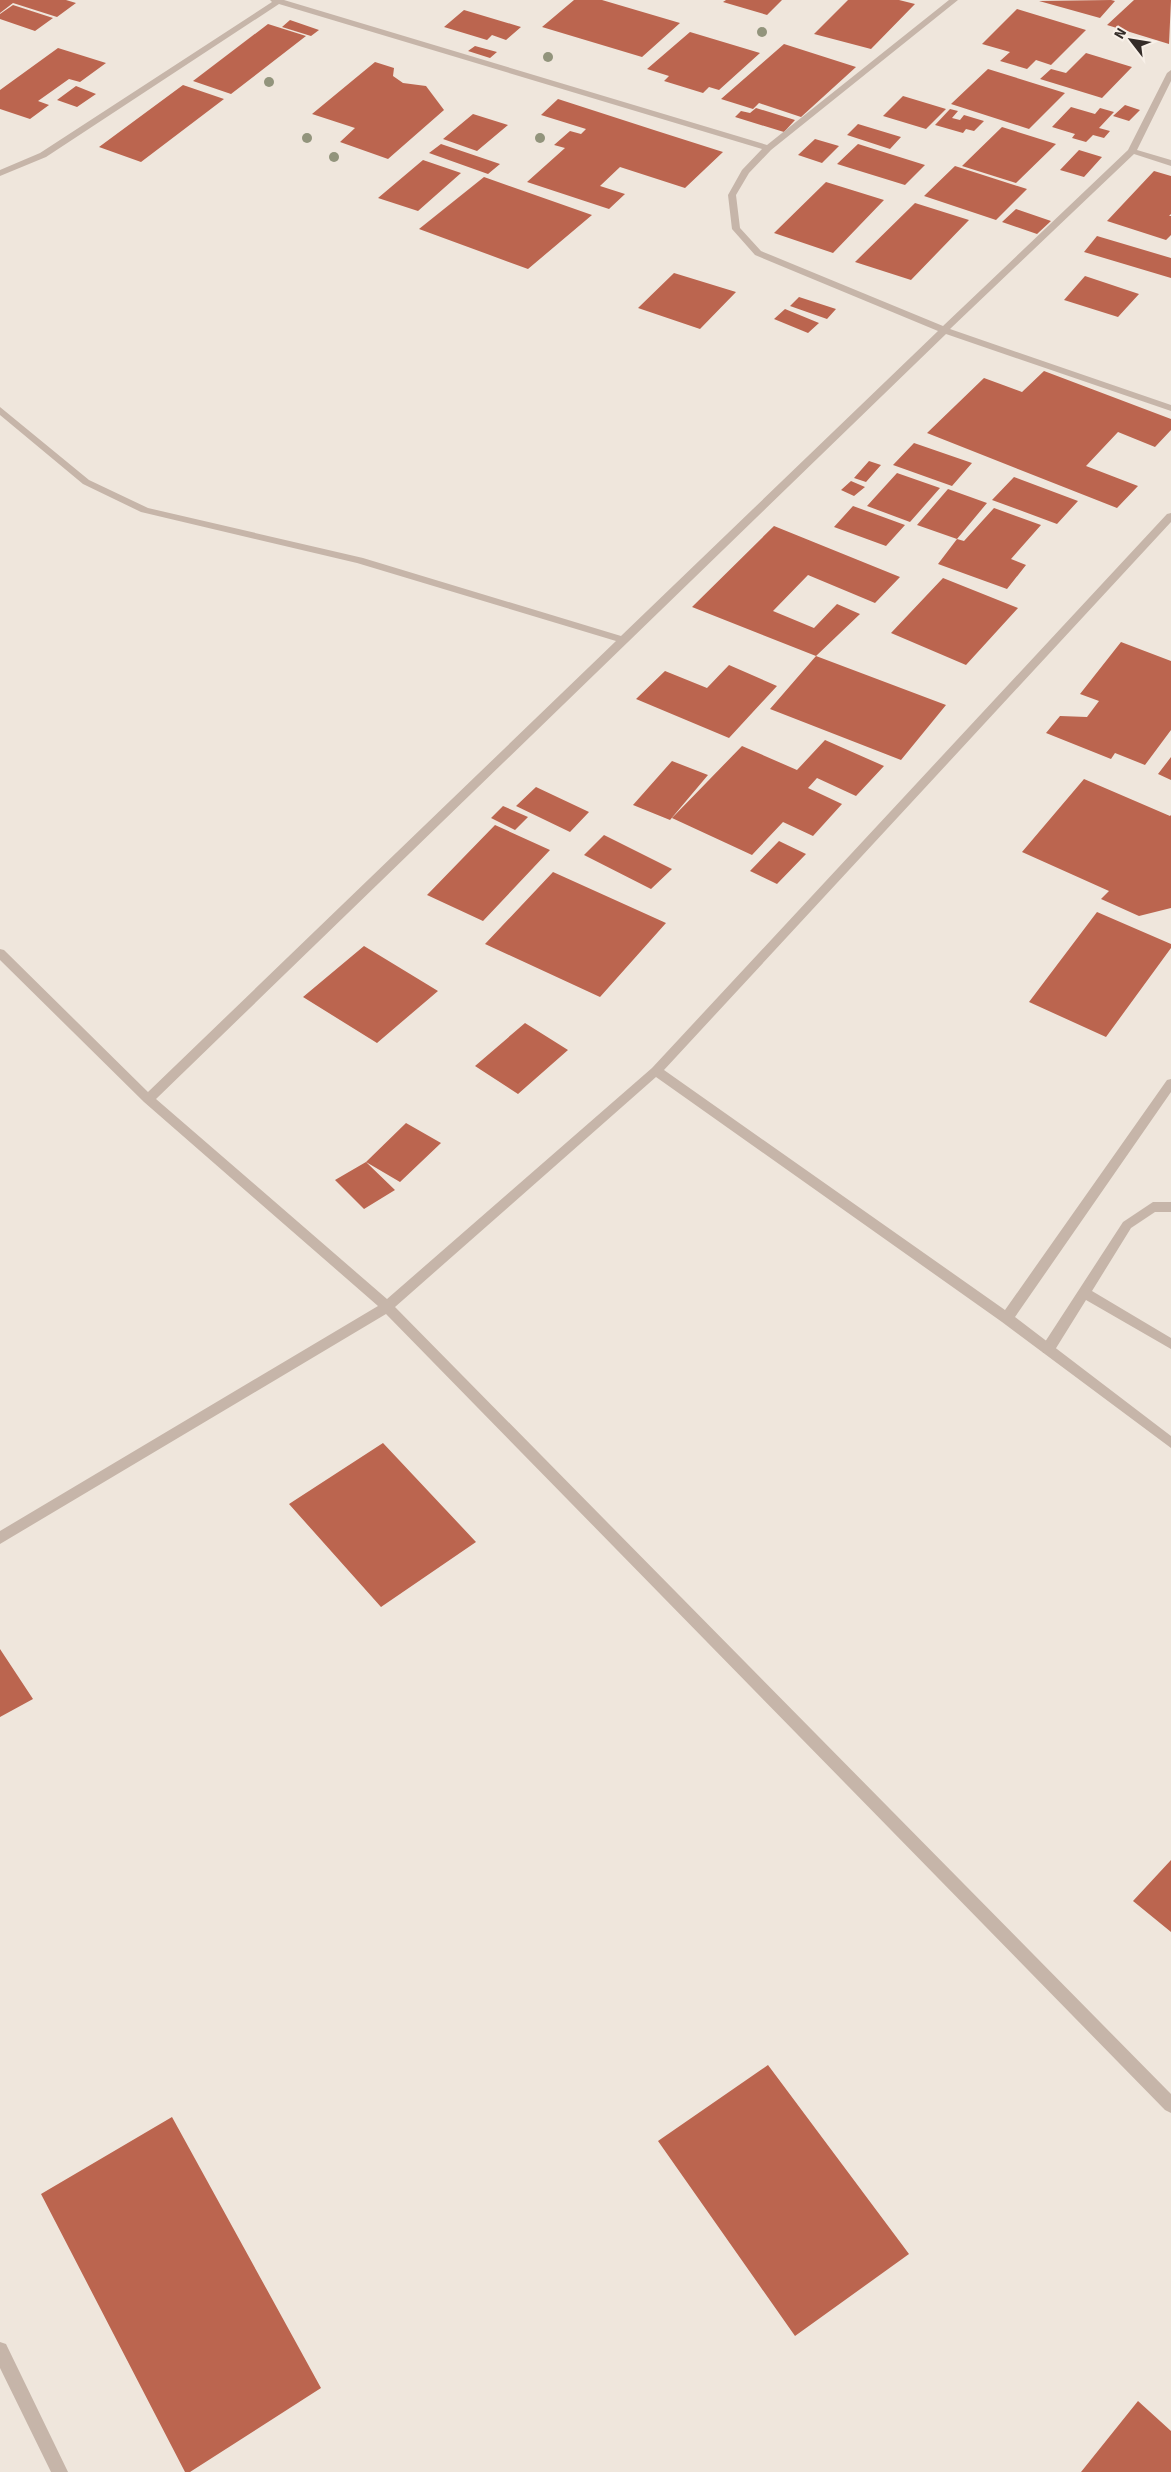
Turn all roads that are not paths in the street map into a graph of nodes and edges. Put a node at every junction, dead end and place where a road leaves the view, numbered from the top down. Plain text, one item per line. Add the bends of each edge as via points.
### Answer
1 (278, 0) edge
2 (954, 0) edge
3 (1171, 74) edge
4 (768, 148) junction
5 (1132, 151) junction
6 (1171, 163) edge
7 (0, 173) edge
8 (944, 330) junction
9 (1171, 408) edge
10 (0, 410) edge
11 (1171, 516) edge
12 (623, 640) junction
13 (0, 952) edge
14 (656, 1072) junction
15 (1171, 1082) edge
16 (148, 1099) junction
17 (1171, 1207) edge
18 (1084, 1292) junction
19 (386, 1307) junction
20 (1007, 1318) junction
21 (1171, 1344) edge
22 (1048, 1349) junction
23 (1171, 1443) edge
24 (0, 1538) edge
25 (1171, 2105) edge
26 (0, 2350) edge
27 (60, 2472) edge

1 - 4 street
1 - 7 street via 43,155
2 - 4 street
3 - 5 street
4 - 8 street via 745,172 732,195 736,229 758,253
5 - 6 street
5 - 8 street
8 - 9 street
8 - 12 street
10 - 12 street via 86,482 145,510 359,560
11 - 14 street
12 - 16 street
13 - 16 street
14 - 19 street
14 - 20 street
15 - 20 street
16 - 19 street
17 - 18 street via 1153,1207 1127,1225
18 - 21 street
18 - 22 street
19 - 24 street
19 - 25 street
20 - 22 street
22 - 23 street
26 - 27 street

